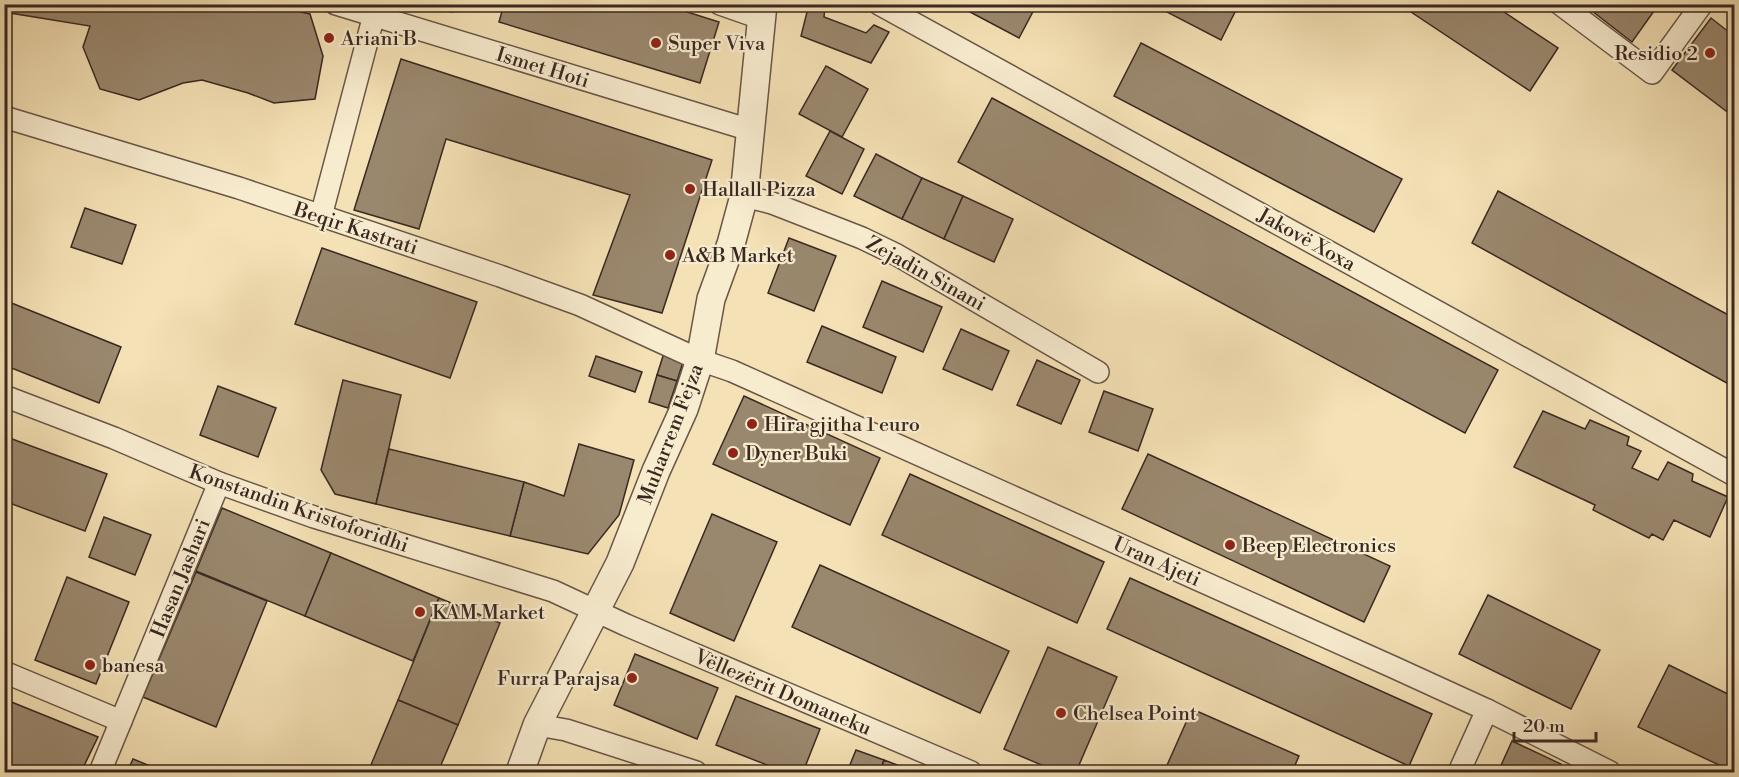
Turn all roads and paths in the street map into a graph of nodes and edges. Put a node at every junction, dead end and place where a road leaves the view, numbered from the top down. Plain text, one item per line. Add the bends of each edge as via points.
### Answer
1 (336, 4) edge
2 (720, 4) edge
3 (879, 4) edge
4 (1560, 4) edge
5 (1702, 4) edge
6 (762, 11) edge
7 (374, 15) junction
8 (4, 117) edge
9 (750, 130) junction
10 (744, 196) junction
11 (321, 216) junction
12 (700, 360) junction
13 (1098, 372) dead end
14 (4, 396) edge
15 (1734, 475) edge
16 (219, 483) junction
17 (596, 612) junction
18 (4, 672) edge
19 (1486, 710) junction
20 (122, 721) junction
21 (537, 725) junction
22 (100, 772) edge
23 (520, 772) edge
24 (696, 772) edge
25 (971, 772) edge
26 (1458, 772) edge
27 (1610, 772) edge

1 - 7 street, Ismet Hoti
2 - 6 street
3 - 15 street, Jakovë Xoxa
4 - 5 street via 1652,73
6 - 9 street, Muharrem Fejza
7 - 9 street, Ismet Hoti
7 - 11 street
8 - 11 street, Beqir Kastrati
9 - 10 street, Muharrem Fejza
10 - 12 street, Muharrem Fejza via 711,299
10 - 13 street, Zejadin Sinani via 862,237
11 - 12 street, Beqir Kastrati via 580,304
12 - 17 street, Muharrem Fejza via 684,409
12 - 19 street, Uran Ajeti
14 - 16 street, Konstandin Kristoforidhi
16 - 17 street, Konstandin Kristoforidhi via 314,518 553,591
16 - 20 street, Hasan Jashari
17 - 21 street, Muharrem Fejza
17 - 25 street, Vëllezërit Domaneku
18 - 20 street
19 - 26 street
19 - 27 street, Uran Ajeti
20 - 22 street, Hasan Jashari
21 - 23 street, Muharrem Fejza
21 - 24 street via 566,730

